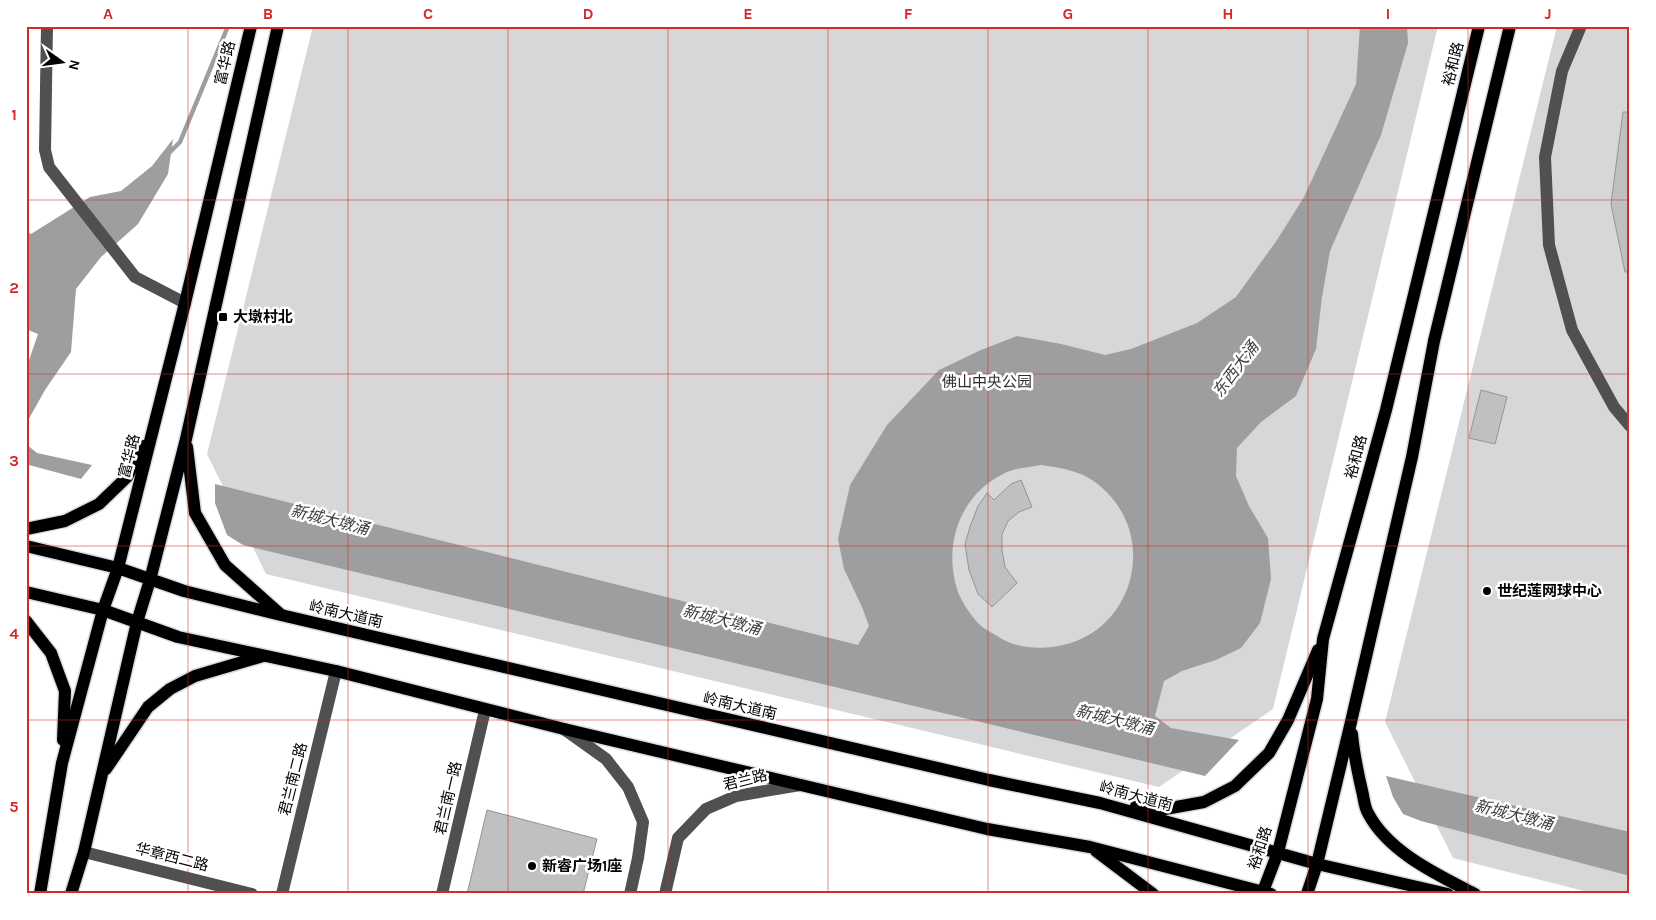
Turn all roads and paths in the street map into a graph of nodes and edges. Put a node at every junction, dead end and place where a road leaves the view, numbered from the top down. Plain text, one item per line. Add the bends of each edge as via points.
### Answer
1 (47, 26) edge
2 (251, 26) edge
3 (278, 26) edge
4 (1479, 26) edge
5 (1510, 26) edge
6 (1581, 26) edge
7 (185, 303) junction
8 (1630, 426) edge
9 (153, 428) junction
10 (186, 439) junction
11 (26, 528) edge
12 (26, 546) edge
13 (118, 568) junction
14 (150, 580) junction
15 (26, 592) edge
16 (103, 610) junction
17 (281, 615) junction
18 (26, 621) edge
19 (137, 622) junction
20 (1323, 639) junction
21 (266, 656) junction
22 (336, 671) junction
23 (485, 710) junction
24 (1352, 722) junction
25 (564, 729) junction
26 (62, 763) junction
27 (101, 775) junction
28 (801, 784) junction
29 (1100, 803) junction
30 (1090, 847) junction
31 (84, 852) junction
32 (1278, 852) junction
33 (1317, 864) junction
34 (1265, 893) edge
35 (40, 894) edge
36 (71, 894) edge
37 (252, 894) edge
38 (282, 894) edge
39 (442, 894) edge
40 (630, 894) edge
41 (664, 894) edge
42 (1153, 894) edge
43 (1306, 894) edge
44 (1448, 894) edge
45 (1475, 894) edge

1 - 7 street via 45,150 49,167 135,277
2 - 7 main road, 富华路
3 - 10 main road
4 - 20 main road, 裕和路 via 1386,410
5 - 24 main road via 1434,341 1412,457
6 - 8 street via 1562,71 1545,157 1549,245 1572,330 1614,407
7 - 9 main road, 富华路
9 - 11 main road via 126,478 99,504 65,521
9 - 13 main road, 富华路
10 - 14 main road
10 - 17 main road via 195,513 225,565
12 - 13 main road, 岭南大道南
13 - 14 main road, 岭南大道南
13 - 16 main road, 富华路
14 - 17 main road, 岭南大道南
14 - 19 main road
15 - 16 main road
16 - 19 main road
16 - 26 main road, 富华路
17 - 29 main road, 岭南大道南
18 - 26 main road via 51,653 65,691
19 - 21 main road via 178,637
19 - 27 main road
20 - 29 main road via 1288,720 1269,753 1235,786 1204,802 1165,809
20 - 32 main road, 裕和路 via 1317,699
21 - 22 main road
21 - 27 main road via 195,676 170,689 148,707
22 - 23 main road
22 - 38 street, 君兰南二路
23 - 25 main road
23 - 39 street, 君兰南一路
24 - 33 main road
24 - 45 main road via 1355,762 1367,813 1386,838 1414,859
25 - 28 main road
25 - 40 street via 606,759 628,787 643,822
26 - 35 main road, 富华路
27 - 31 main road
28 - 30 main road via 987,829
28 - 41 street, 君兰路 via 736,796 706,809 678,838
29 - 32 main road, 岭南大道南
30 - 34 main road
30 - 42 main road
31 - 36 main road
31 - 37 street, 华章西二路
32 - 33 main road, 岭南大道南
32 - 34 main road, 裕和路
33 - 43 main road
33 - 44 main road, 岭南大道南

